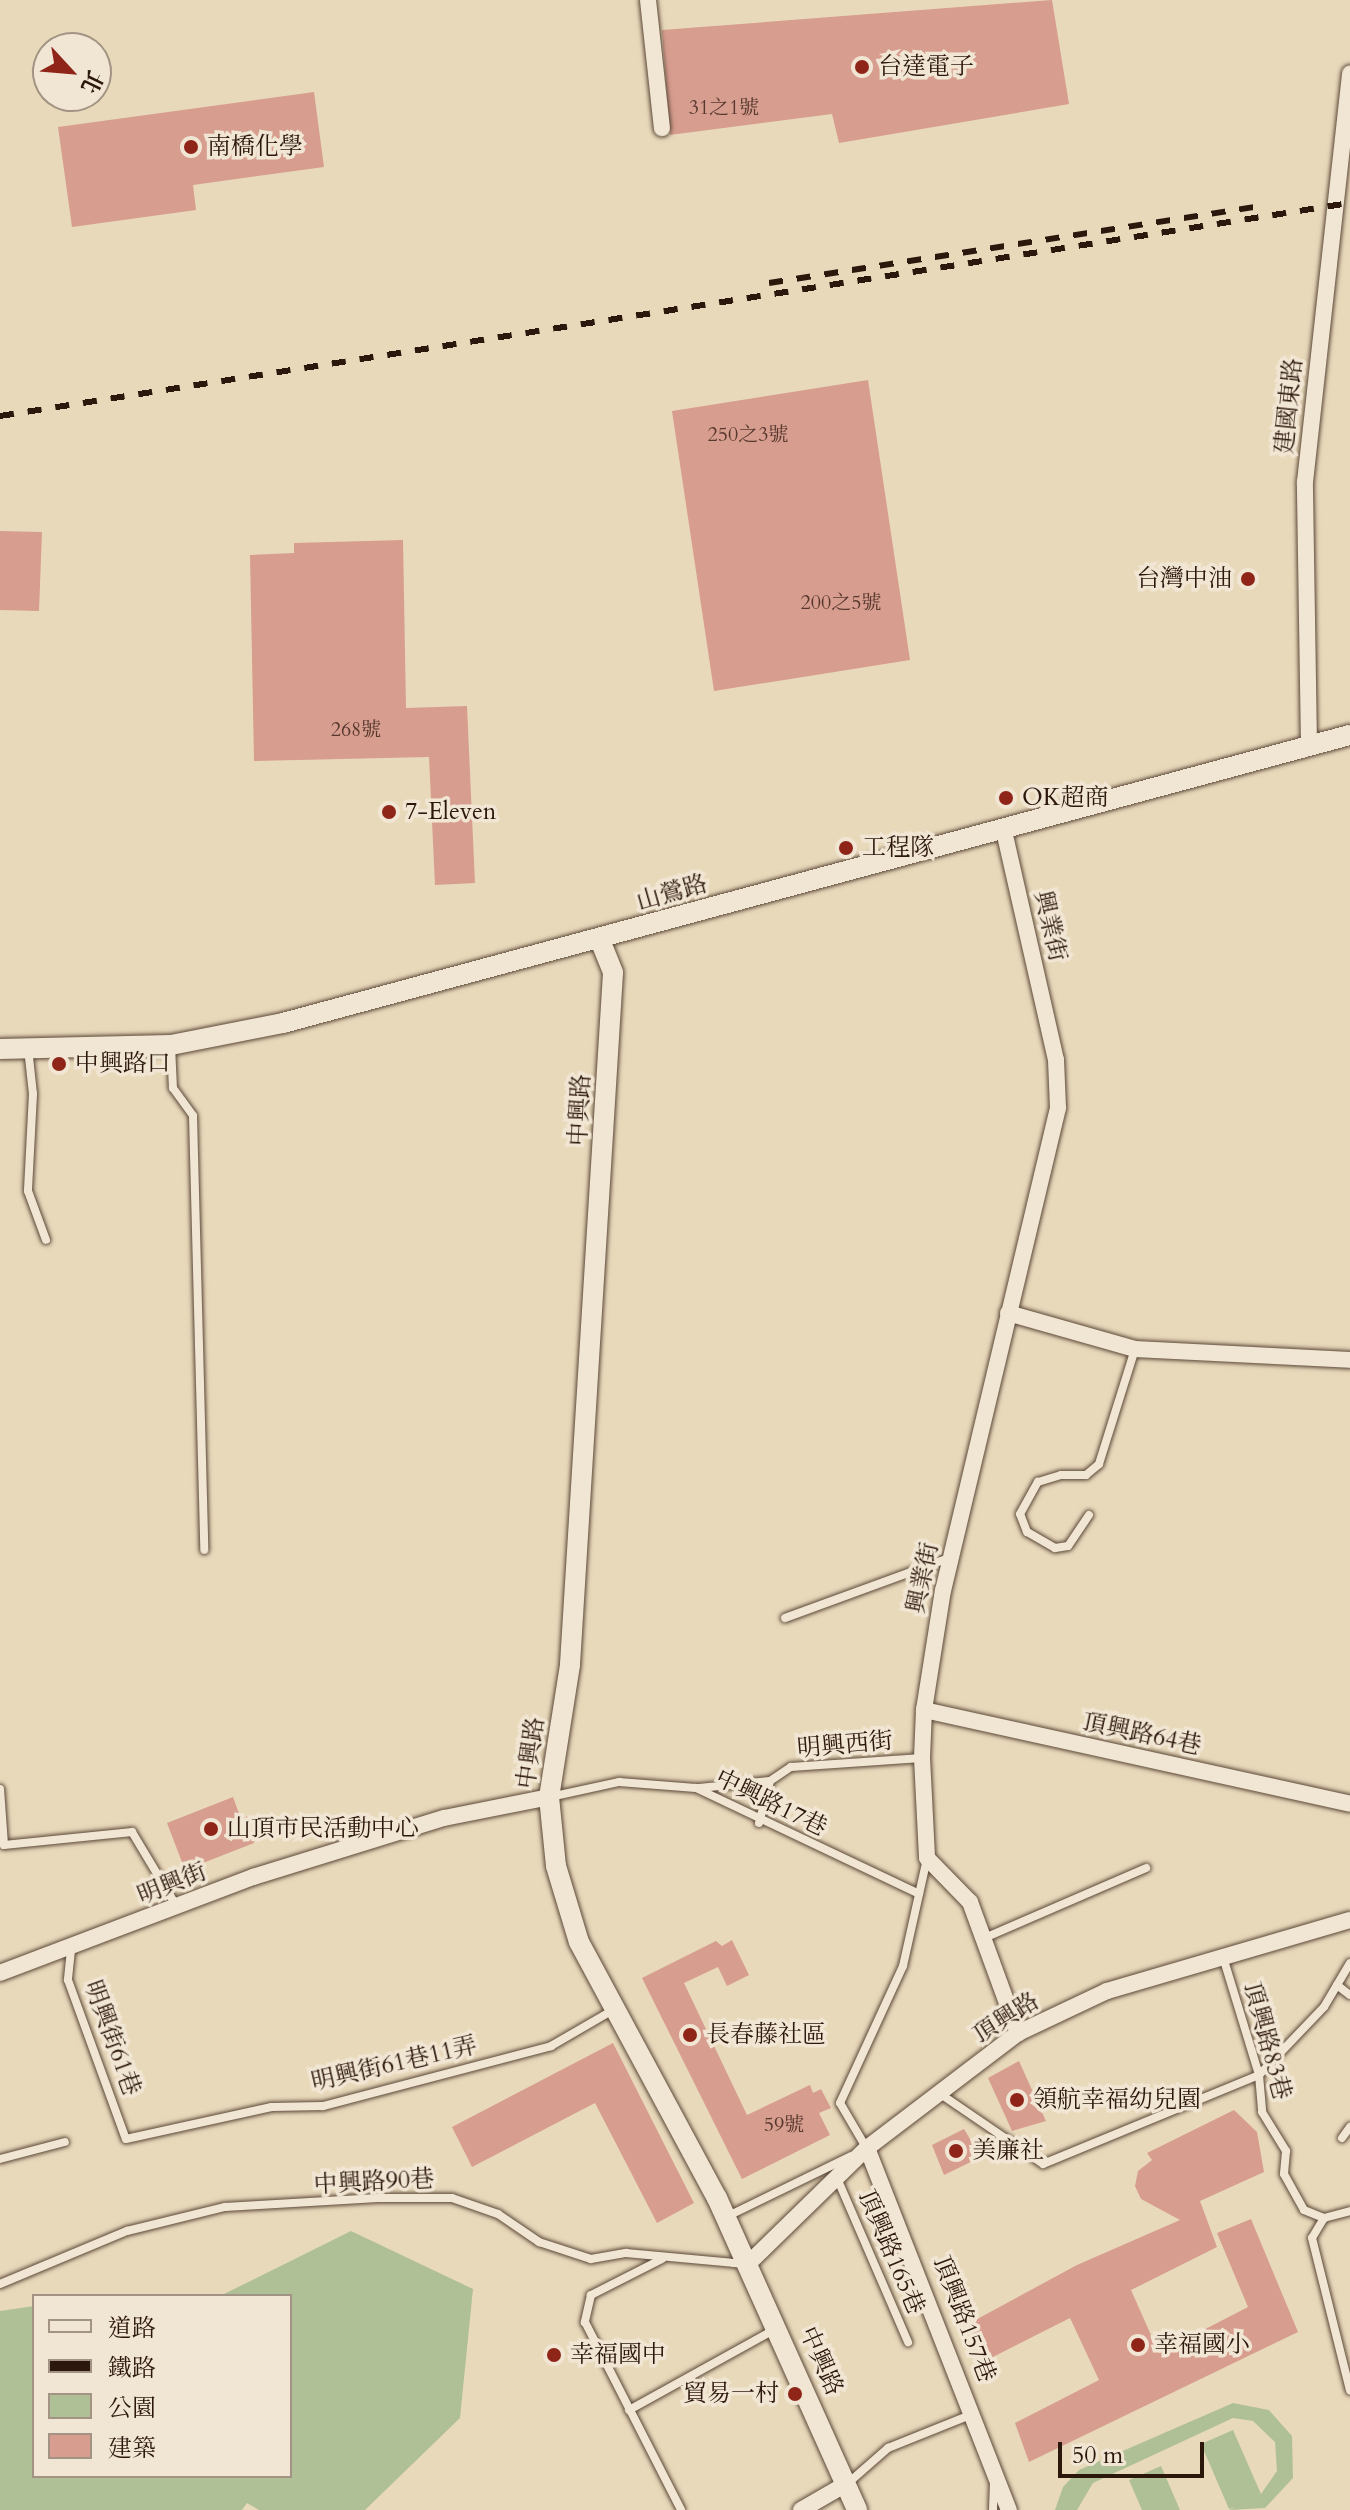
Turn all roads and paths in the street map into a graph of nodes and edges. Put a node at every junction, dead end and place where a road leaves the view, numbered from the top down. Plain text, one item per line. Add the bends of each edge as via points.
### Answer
1 (648, 0) edge
2 (1350, 73) edge
3 (662, 128) dead end
4 (1350, 735) edge
5 (1309, 746) junction
6 (1004, 831) junction
7 (600, 940) junction
8 (171, 1045) junction
9 (28, 1048) junction
10 (0, 1049) edge
11 (46, 1240) dead end
12 (1008, 1313) junction
13 (1135, 1349) junction
14 (1350, 1360) edge
15 (1089, 1515) dead end
16 (204, 1550) dead end
17 (952, 1557) junction
18 (785, 1618) dead end
19 (924, 1710) junction
20 (922, 1758) junction
21 (770, 1781) junction
22 (696, 1788) junction
23 (0, 1789) edge
24 (549, 1797) junction
25 (1350, 1804) edge
26 (759, 1823) junction
27 (2, 1848) edge
28 (927, 1858) junction
29 (1146, 1868) dead end
30 (919, 1894) junction
31 (177, 1907) junction
32 (1350, 1920) edge
33 (982, 1939) junction
34 (71, 1950) junction
35 (1223, 1957) junction
36 (1350, 1963) edge
37 (0, 1973) edge
38 (1337, 1985) junction
39 (1350, 1995) edge
40 (615, 2008) junction
41 (1018, 2033) junction
42 (1259, 2075) junction
43 (939, 2093) junction
44 (1350, 2127) edge
45 (1342, 2138) dead end
46 (126, 2139) joint
47 (65, 2142) dead end
48 (867, 2148) junction
49 (0, 2159) edge
50 (837, 2178) junction
51 (1350, 2211) edge
52 (726, 2217) junction
53 (1324, 2218) junction
54 (662, 2259) junction
55 (748, 2264) junction
56 (0, 2284) edge
57 (778, 2328) junction
58 (908, 2342) dead end
59 (1350, 2390) edge
60 (629, 2410) junction
61 (974, 2413) junction
62 (994, 2469) junction
63 (846, 2484) junction
64 (681, 2510) edge
65 (801, 2510) edge
66 (857, 2510) edge
67 (993, 2510) edge
68 (1009, 2510) edge

1 - 3 street
2 - 5 street, 建國東路 via 1305,482
4 - 5 street, 山鶯路
5 - 6 street, 山鶯路
6 - 7 street, 山鶯路
6 - 12 street, 興業街 via 1056,1060 1058,1108
7 - 8 street, 山鶯路 via 283,1023
7 - 24 street, 中興路 via 613,973 606,1110 570,1665
8 - 9 street, 山鶯路
8 - 16 lane via 173,1088 193,1116
9 - 10 street, 山鶯路
9 - 11 lane via 33,1094 28,1191
12 - 13 street
12 - 17 street, 興業街
13 - 14 street
13 - 15 lane via 1099,1464 1086,1475 1038,1482 1020,1514 1027,1532 1055,1548 1068,1546
17 - 18 lane
17 - 19 street, 興業街
19 - 20 street, 興業街
19 - 25 street, 頂興路64巷
20 - 21 lane, 明興西街 via 791,1767
20 - 28 street, 興業街
21 - 22 lane
21 - 26 lane, 明興西街
22 - 24 lane, 中興路17巷 via 619,1782
22 - 26 lane, 中興路17巷
23 - 27 lane
24 - 31 street, 明興街 via 444,1818 253,1877
24 - 40 street, 中興路 via 556,1866 574,1927
26 - 30 lane, 中興路17巷
27 - 31 lane via 132,1832
28 - 30 lane
28 - 33 street via 970,1902
29 - 33 lane
30 - 48 lane via 903,1966 840,2103
31 - 34 street, 明興街
32 - 35 street, 頂興路
33 - 41 street
34 - 37 street, 明興街
34 - 46 lane, 明興街61巷 via 68,1980
35 - 41 street, 頂興路 via 1107,1991
35 - 42 lane, 頂興路83巷
36 - 38 lane
38 - 39 lane
38 - 42 lane via 1324,2007
40 - 46 lane, 明興街61巷11弄 via 551,2046 323,2106 272,2107
40 - 52 street, 中興路
41 - 43 street, 頂興路
42 - 43 lane via 1043,2164
42 - 53 lane, 頂興路83巷 via 1262,2112 1286,2151 1284,2174 1304,2210
43 - 48 street, 頂興路
44 - 45 lane
47 - 49 lane
48 - 50 street, 頂興路
48 - 52 lane
48 - 61 street, 頂興路157巷
50 - 55 street, 頂興路
50 - 58 lane, 頂興路165巷
51 - 53 lane
52 - 55 street, 中興路
53 - 59 lane via 1312,2238
54 - 55 lane, 中興路90巷
54 - 56 lane, 中興路90巷 via 626,2253 591,2259 539,2242 498,2214 452,2198 378,2198 225,2207 127,2231
54 - 60 lane via 591,2295 585,2322
55 - 57 street, 中興路
57 - 60 lane
57 - 63 street, 中興路
60 - 64 lane
61 - 62 street, 頂興路157巷
61 - 63 lane via 888,2448
62 - 67 lane
62 - 68 street, 頂興路157巷
63 - 65 street
63 - 66 street, 中興路

